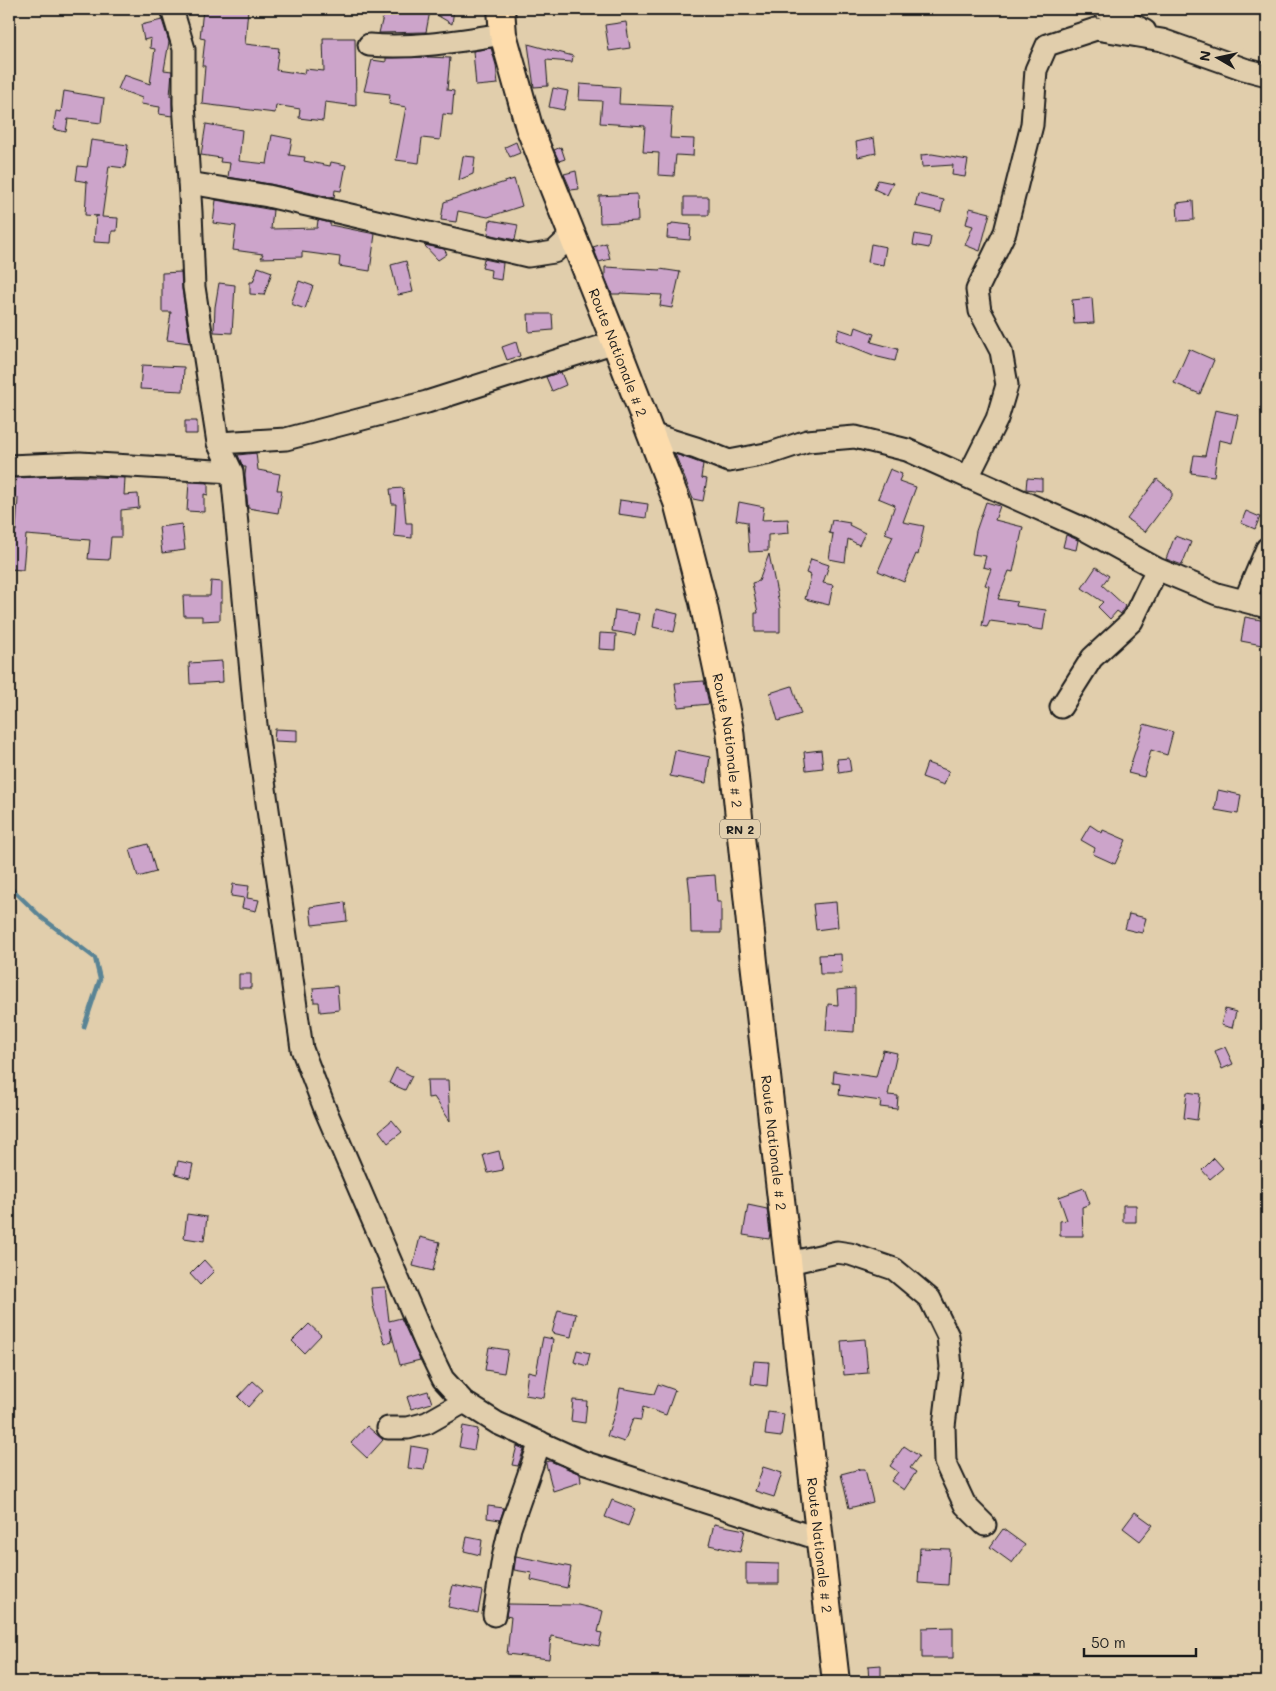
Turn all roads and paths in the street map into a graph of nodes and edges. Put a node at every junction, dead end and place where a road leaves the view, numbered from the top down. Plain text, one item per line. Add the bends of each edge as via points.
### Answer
1 (172, 9) edge
2 (1104, 9) edge
3 (502, 21) edge
4 (1162, 40) junction
5 (369, 45) dead end
6 (1267, 75) edge
7 (190, 183) junction
8 (572, 235) junction
9 (615, 342) junction
10 (651, 434) junction
11 (218, 443) junction
12 (9, 466) edge
13 (232, 472) junction
14 (968, 477) junction
15 (1267, 548) edge
16 (1157, 569) junction
17 (1245, 600) junction
18 (1267, 607) edge
19 (1061, 707) dead end
20 (789, 1263) junction
21 (464, 1402) junction
22 (388, 1428) dead end
23 (540, 1442) junction
24 (985, 1525) dead end
25 (819, 1539) junction
26 (494, 1615) dead end
27 (836, 1682) edge

1 - 7 street via 184,49
2 - 4 street
3 - 5 street via 436,44
3 - 8 main road, Route Nationale # 2 / RN 2 via 528,127
4 - 6 street
4 - 14 street via 1096,29 1047,45 1036,70 1032,125 1005,232 977,290 980,311 1001,351 1007,385 997,419
7 - 8 street via 268,196 528,256 554,252
7 - 11 street via 194,287
8 - 9 main road, Route Nationale # 2 / RN 2
9 - 10 main road, Route Nationale # 2 / RN 2
9 - 11 street via 427,402 286,439
10 - 14 street via 729,462 807,441 855,437 907,450
10 - 20 main road, Route Nationale # 2 / RN 2 via 677,502 703,602 730,730
11 - 13 street
12 - 13 street via 80,464
13 - 21 street via 256,725 302,1049 426,1344 444,1379
14 - 16 street via 1082,528
15 - 17 street
16 - 17 street via 1217,594
16 - 19 street via 1132,621 1092,658
17 - 18 street
20 - 24 street via 837,1252 850,1254 894,1269 930,1299 948,1336 951,1367 944,1426 945,1462 965,1505
20 - 25 main road, Route Nationale # 2 / RN 2
21 - 22 street via 427,1423 408,1428
21 - 23 street via 497,1423
23 - 25 street via 583,1462
23 - 26 street via 510,1528
25 - 27 main road, Route Nationale # 2 / RN 2

